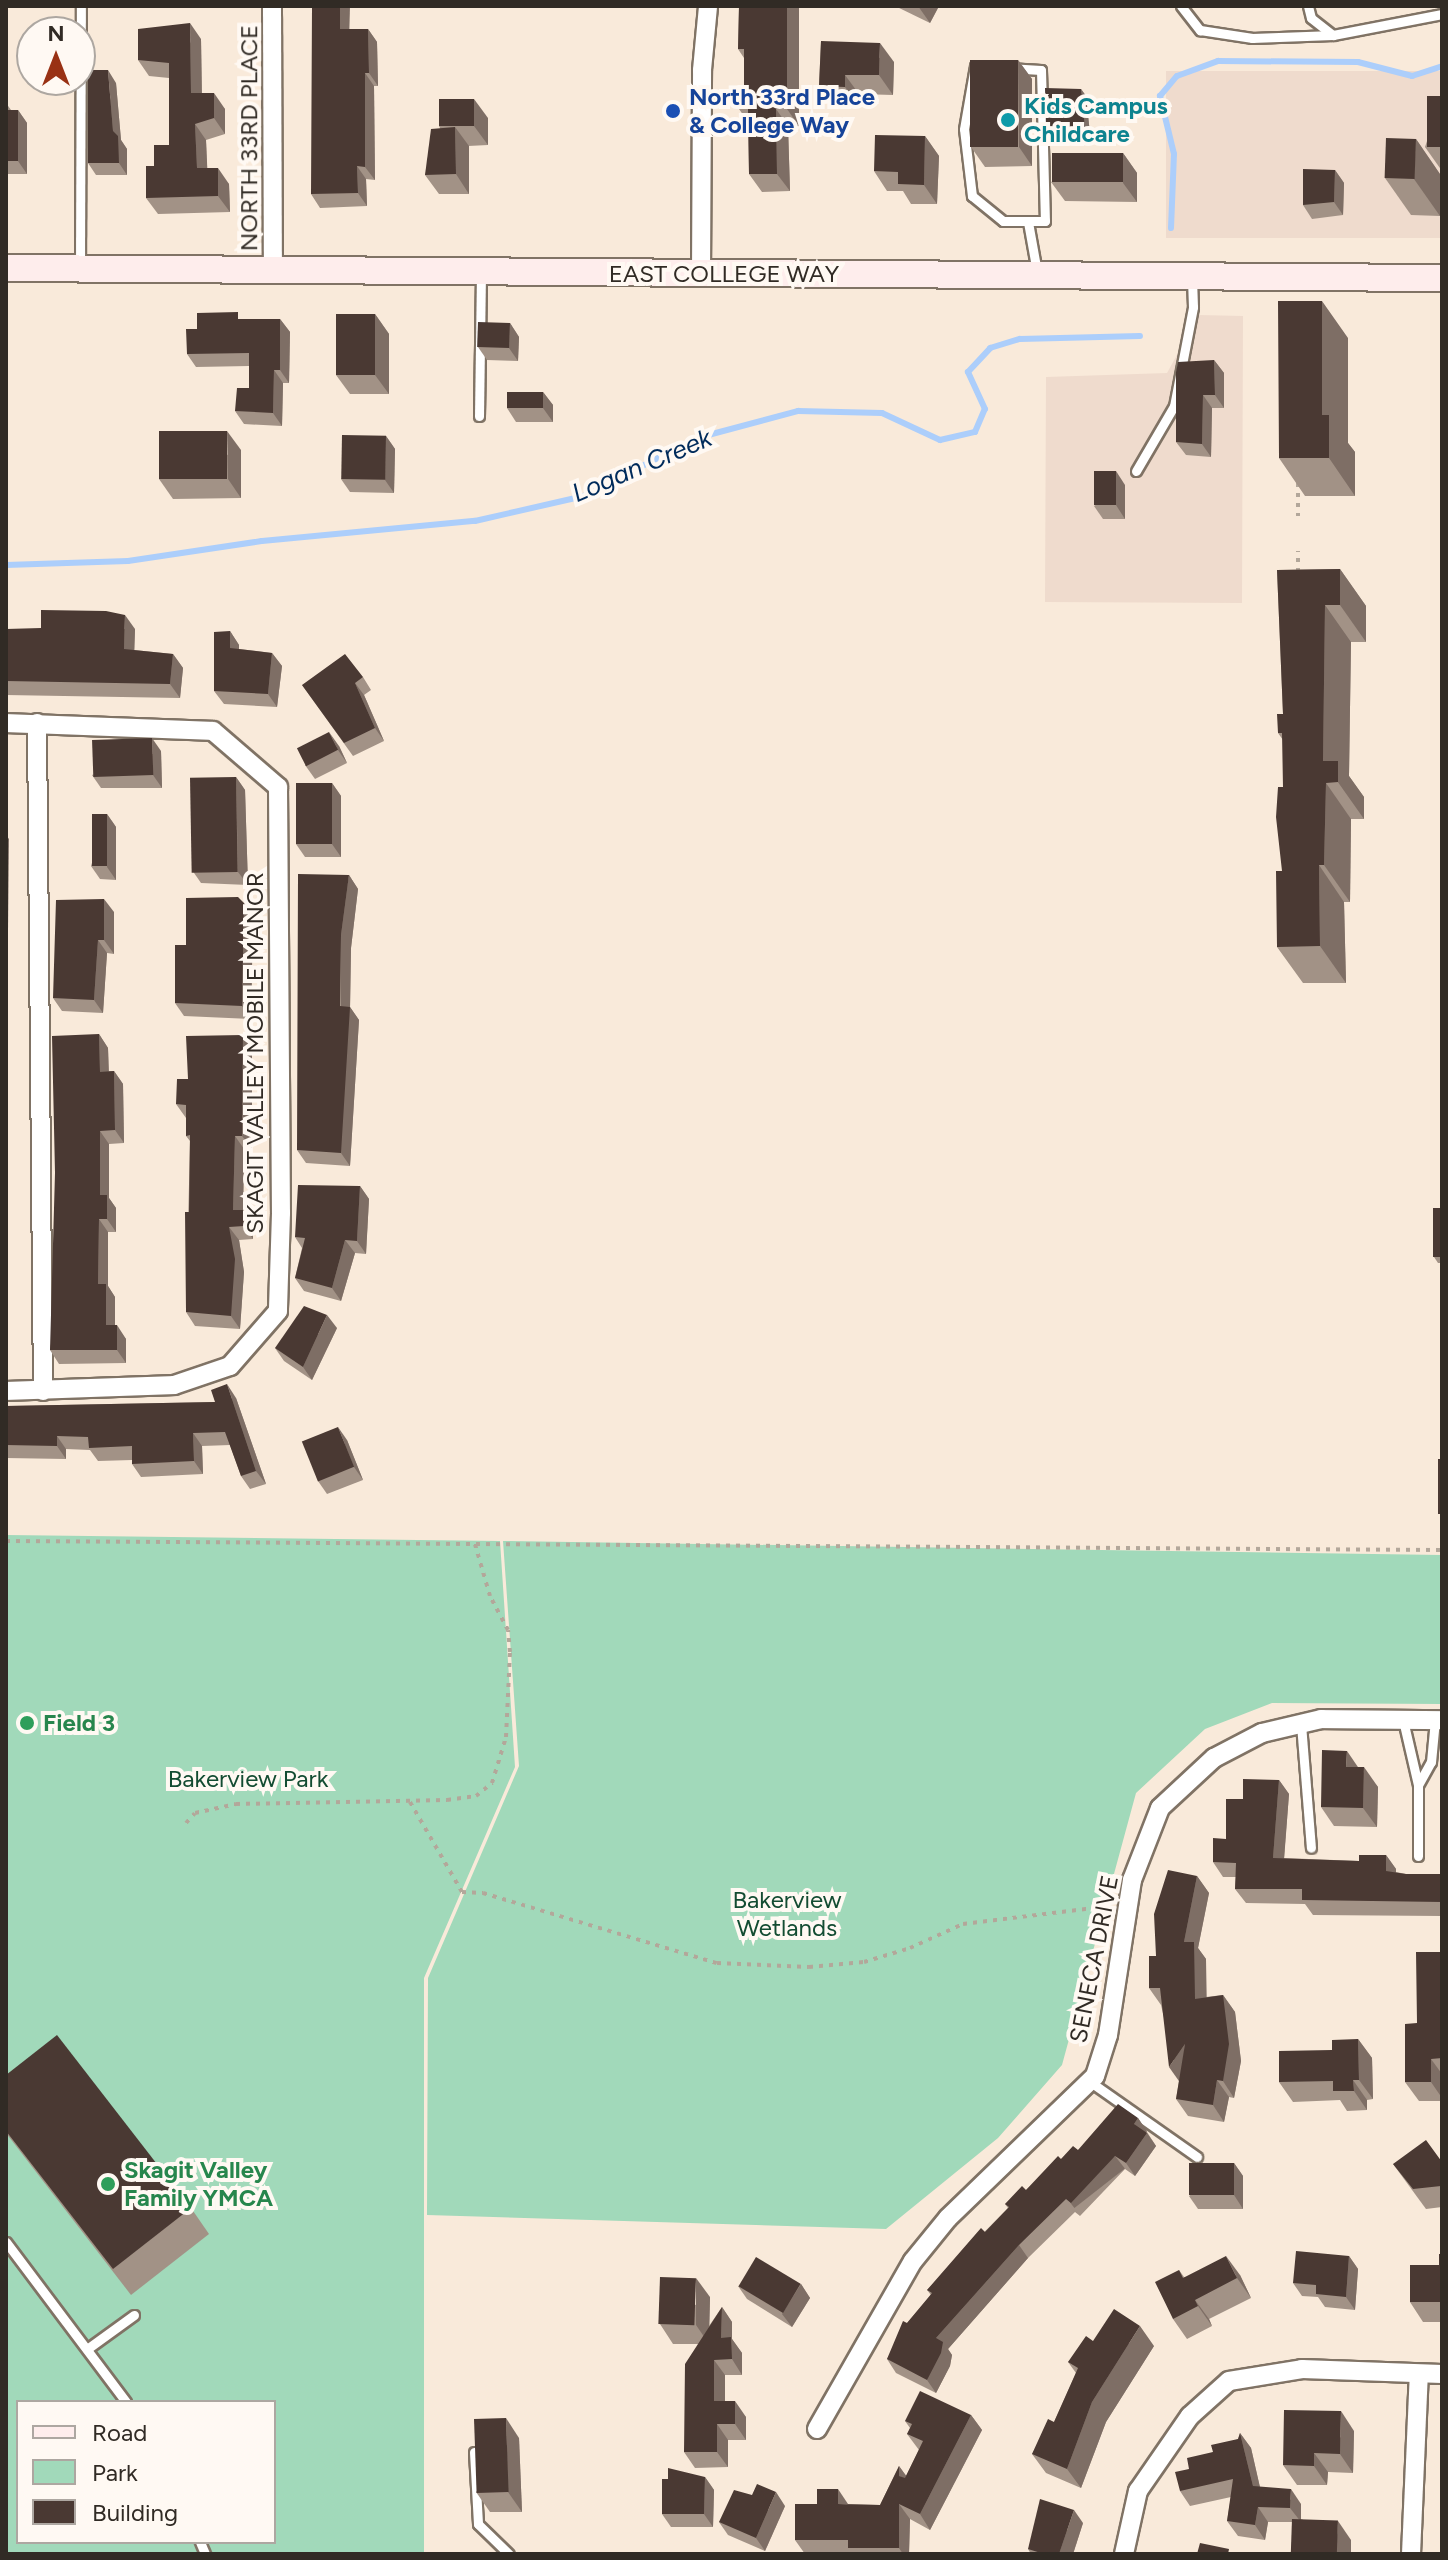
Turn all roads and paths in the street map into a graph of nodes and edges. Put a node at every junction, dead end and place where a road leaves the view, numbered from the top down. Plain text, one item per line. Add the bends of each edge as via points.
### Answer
1 (81, 6) edge
2 (272, 6) edge
3 (708, 6) edge
4 (1181, 6) edge
5 (1308, 6) edge
6 (1442, 14) edge
7 (1333, 35) junction
8 (1028, 222) junction
9 (6, 268) edge
10 (80, 268) junction
11 (273, 269) junction
12 (481, 273) junction
13 (701, 275) junction
14 (1038, 275) junction
15 (1192, 278) junction
16 (1442, 278) edge
17 (479, 416) dead end
18 (1298, 468) edge
19 (1136, 471) dead end
20 (1298, 516) dead end
21 (1298, 551) dead end
22 (1298, 582) edge
23 (6, 723) edge
24 (37, 723) junction
25 (6, 1391) edge
26 (43, 1391) junction
27 (6, 1541) edge
28 (474, 1541) junction
29 (1442, 1550) edge
30 (1403, 1720) junction
31 (1438, 1720) edge
32 (1301, 1724) junction
33 (1418, 1785) junction
34 (410, 1802) junction
35 (186, 1823) dead end
36 (1311, 1848) dead end
37 (1418, 1856) dead end
38 (1111, 1905) dead end
39 (1089, 2081) junction
40 (1197, 2157) dead end
41 (6, 2242) edge
42 (134, 2315) dead end
43 (87, 2349) junction
44 (1419, 2374) junction
45 (1442, 2374) edge
46 (125, 2400) edge
47 (817, 2429) dead end
48 (474, 2452) edge
49 (509, 2554) edge
50 (1124, 2554) edge
51 (1411, 2554) edge

1 - 10 lane
2 - 11 street, NORTH 33RD PLACE
3 - 13 street via 702,70
4 - 7 lane via 1200,30 1252,38
5 - 7 lane via 1311,18
6 - 7 lane
8 - 8 lane via 1003,221 969,188 964,129 975,66 1041,70 1045,221
8 - 14 lane
9 - 10 main road, EAST COLLEGE WAY
10 - 11 main road, EAST COLLEGE WAY
11 - 12 main road, EAST COLLEGE WAY
12 - 13 main road, EAST COLLEGE WAY
12 - 17 lane
13 - 14 main road, EAST COLLEGE WAY
14 - 15 main road, EAST COLLEGE WAY
15 - 16 main road, EAST COLLEGE WAY
15 - 19 lane via 1193,307 1174,406
18 - 20 path
21 - 22 path
23 - 24 street, SKAGIT VALLEY MOBILE MANOR
24 - 26 street
24 - 26 street, SKAGIT VALLEY MOBILE MANOR via 213,731 278,787 278,1311 230,1366 174,1385
25 - 26 street, SKAGIT VALLEY MOBILE MANOR
27 - 28 path
28 - 29 path
28 - 34 path via 490,1596 508,1630 506,1737 500,1765 492,1783 476,1796
30 - 31 street, SENECA DRIVE
30 - 32 street, SENECA DRIVE via 1321,1719
30 - 33 lane
31 - 33 lane via 1431,1762
32 - 36 lane
32 - 39 street, SENECA DRIVE via 1262,1733 1214,1758 1160,1808 1132,1880 1108,2035
33 - 37 lane
34 - 35 path via 236,1804 195,1813
34 - 38 path via 462,1892 483,1893 717,1963 809,1967 881,1959 963,1924
39 - 40 lane
39 - 47 street, SENECA DRIVE via 948,2218 913,2261
41 - 43 lane
42 - 43 lane
43 - 46 lane
44 - 45 street
44 - 50 street via 1302,2369 1229,2381 1190,2416 1138,2491
44 - 51 street
48 - 49 lane via 478,2524

